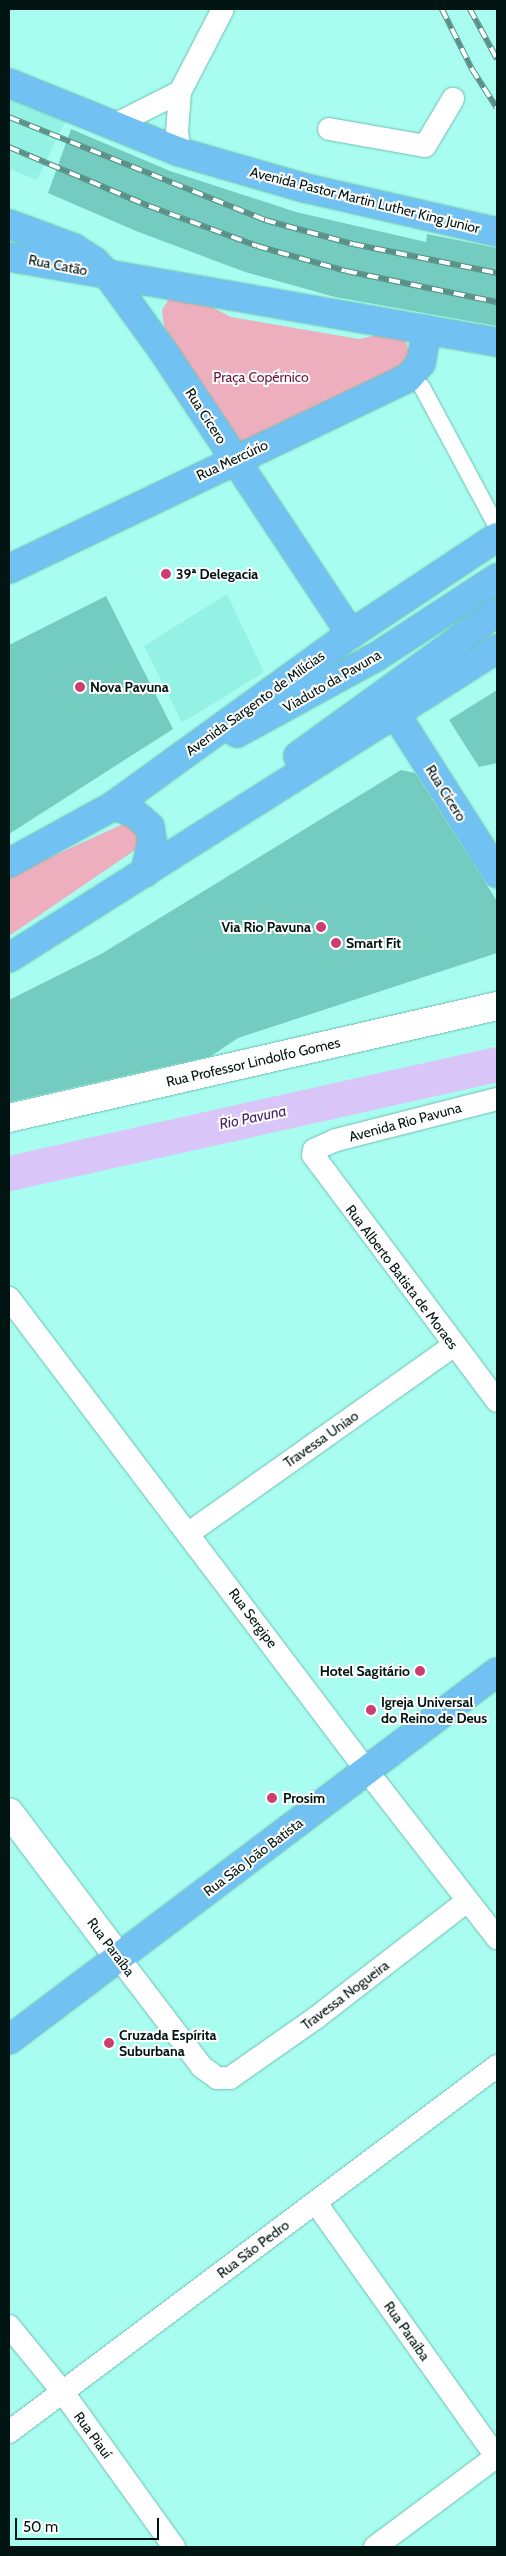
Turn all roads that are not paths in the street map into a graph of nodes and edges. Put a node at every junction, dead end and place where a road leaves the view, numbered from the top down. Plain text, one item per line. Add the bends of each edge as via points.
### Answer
1 (223, 9) edge
2 (9, 83) edge
3 (180, 92) junction
4 (453, 99) dead end
5 (114, 125) junction
6 (329, 129) dead end
7 (180, 152) junction
8 (9, 224) edge
9 (497, 232) edge
10 (9, 257) edge
11 (108, 275) junction
12 (427, 330) junction
13 (497, 342) edge
14 (422, 388) dead end
15 (233, 460) junction
16 (497, 527) edge
17 (497, 537) edge
18 (9, 569) edge
19 (497, 578) edge
20 (497, 612) edge
21 (350, 634) junction
22 (497, 649) edge
23 (393, 699) junction
24 (160, 772) junction
25 (113, 806) junction
26 (9, 863) edge
27 (145, 873) junction
28 (497, 873) edge
29 (9, 958) edge
30 (497, 1006) edge
31 (497, 1099) edge
32 (9, 1118) edge
33 (314, 1150) joint
34 (9, 1298) edge
35 (453, 1346) junction
36 (497, 1401) edge
37 (190, 1534) junction
38 (497, 1672) edge
39 (367, 1771) junction
40 (9, 1812) edge
41 (467, 1901) junction
42 (497, 1938) edge
43 (119, 1958) junction
44 (9, 2040) edge
45 (497, 2066) edge
46 (217, 2078) joint
47 (316, 2203) junction
48 (9, 2326) edge
49 (62, 2391) junction
50 (9, 2432) edge
51 (497, 2457) edge
52 (174, 2547) edge
53 (375, 2547) edge

1 - 3 street
2 - 5 main road, Avenida Pastor Martin Luther King Junior
3 - 5 street
3 - 7 street via 176,132
4 - 6 street via 426,146
5 - 7 main road, Avenida Pastor Martin Luther King Junior
7 - 9 main road, Avenida Pastor Martin Luther King Junior via 305,188
8 - 11 main road via 74,248
10 - 11 main road, Rua Catão
11 - 12 main road
11 - 15 main road, Rua Cícero via 163,351
12 - 13 main road
12 - 15 main road, Rua Mercúrio via 421,362 408,378
14 - 16 street
15 - 18 main road, Rua Mercúrio
15 - 21 main road, Rua Cícero
17 - 21 main road, Avenida Sargento de Milícias
19 - 24 main road, Viaduto da Pavuna via 376,656
20 - 23 main road
21 - 24 main road, Avenida Sargento de Milícias
22 - 23 main road
23 - 27 main road via 279,771 208,831
23 - 28 main road, Rua Cícero
24 - 25 main road, Avenida Sargento de Milícias
25 - 26 main road, Avenida Sargento de Milícias
25 - 27 main road via 134,813 150,827 152,842
27 - 29 main road
30 - 32 street, Rua Professor Lindolfo Gomes
31 - 33 street, Avenida Rio Pavuna via 336,1140
33 - 35 street, Rua Alberto Batista de Moraes via 316,1161
34 - 37 street, Rua Sergipe
35 - 36 street, Rua Alberto Batista de Moraes
35 - 37 street, Travessa Uniao
37 - 39 street, Rua Sergipe
38 - 39 main road, Rua São João Batista
39 - 41 street, Rua Sergipe
39 - 43 main road, Rua São João Batista
40 - 43 street, Rua Paraíba
41 - 42 street, Rua Sergipe
41 - 46 street, Travessa Nogueira via 242,2072 230,2078
43 - 44 main road, Rua São João Batista
43 - 46 street, Rua Paraíba via 202,2067
45 - 47 street, Rua São Pedro
47 - 49 street, Rua São Pedro
47 - 51 street, Rua Paraíba
48 - 49 street, Rua Piauí
49 - 50 street, Rua São Pedro
49 - 52 street, Rua Piauí
51 - 53 street

